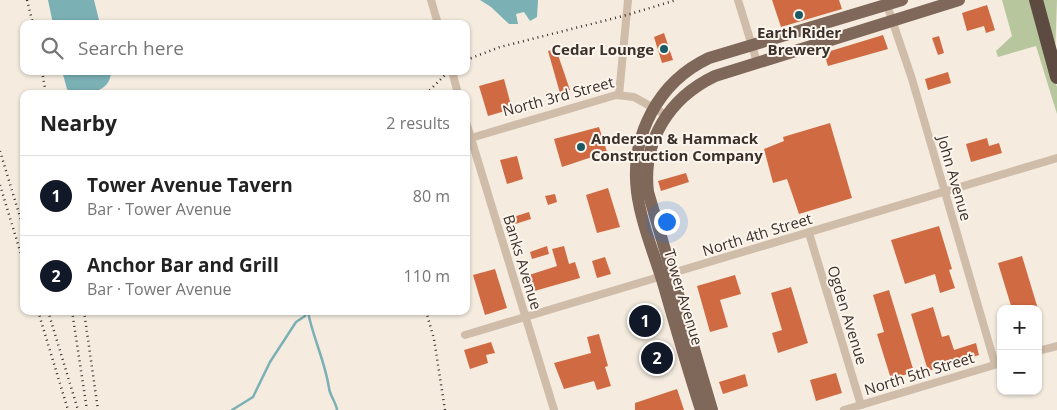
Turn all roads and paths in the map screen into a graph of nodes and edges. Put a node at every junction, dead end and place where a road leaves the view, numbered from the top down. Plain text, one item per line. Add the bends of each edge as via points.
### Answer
1 (431, 0) edge
2 (628, 0) edge
3 (738, 0) edge
4 (902, 0) edge
5 (959, 0) edge
6 (1036, 0) edge
7 (886, 2) edge
8 (437, 20) edge
9 (892, 20) junction
10 (751, 44) junction
11 (757, 62) junction
12 (1057, 72) edge
13 (453, 75) edge
14 (457, 90) edge
15 (619, 95) junction
16 (653, 107) junction
17 (666, 115) junction
18 (470, 135) edge
19 (471, 138) junction
20 (1057, 158) edge
21 (945, 192) junction
22 (808, 232) junction
23 (666, 275) junction
24 (526, 317) junction
25 (465, 335) dead end
26 (1057, 346) edge
27 (1042, 351) edge
28 (997, 361) edge
29 (997, 364) edge
30 (860, 405) junction
31 (554, 410) edge
32 (701, 410) edge
33 (712, 410) edge
34 (844, 410) edge

1 - 8 street
2 - 15 street
3 - 10 street
4 - 7 main road
5 - 9 main road
6 - 12 highway
7 - 9 street, John Avenue
7 - 10 main road
9 - 11 main road
9 - 21 street, John Avenue
10 - 11 street
10 - 16 main road via 694,66 674,82
11 - 17 main road via 707,79 686,94
13 - 14 street
15 - 16 street, North 3rd Street via 634,96
15 - 19 street, North 3rd Street
16 - 17 street, North 3rd Street
16 - 23 main road, Tower Avenue via 639,144 636,178 640,206
17 - 23 main road, Tower Avenue via 652,143 647,182
18 - 19 street, Banks Avenue
19 - 24 street, Banks Avenue
20 - 21 street, North 4th Street
21 - 22 street, North 4th Street
21 - 28 street, John Avenue
22 - 23 street, North 4th Street
22 - 30 street, Ogden Avenue
23 - 24 street, North 4th Street
23 - 32 main road, Tower Avenue
23 - 33 main road, Tower Avenue
24 - 25 street, North 4th Street
24 - 31 street, Banks Avenue
26 - 27 street
29 - 30 street, North 5th Street
30 - 34 street, North 5th Street

